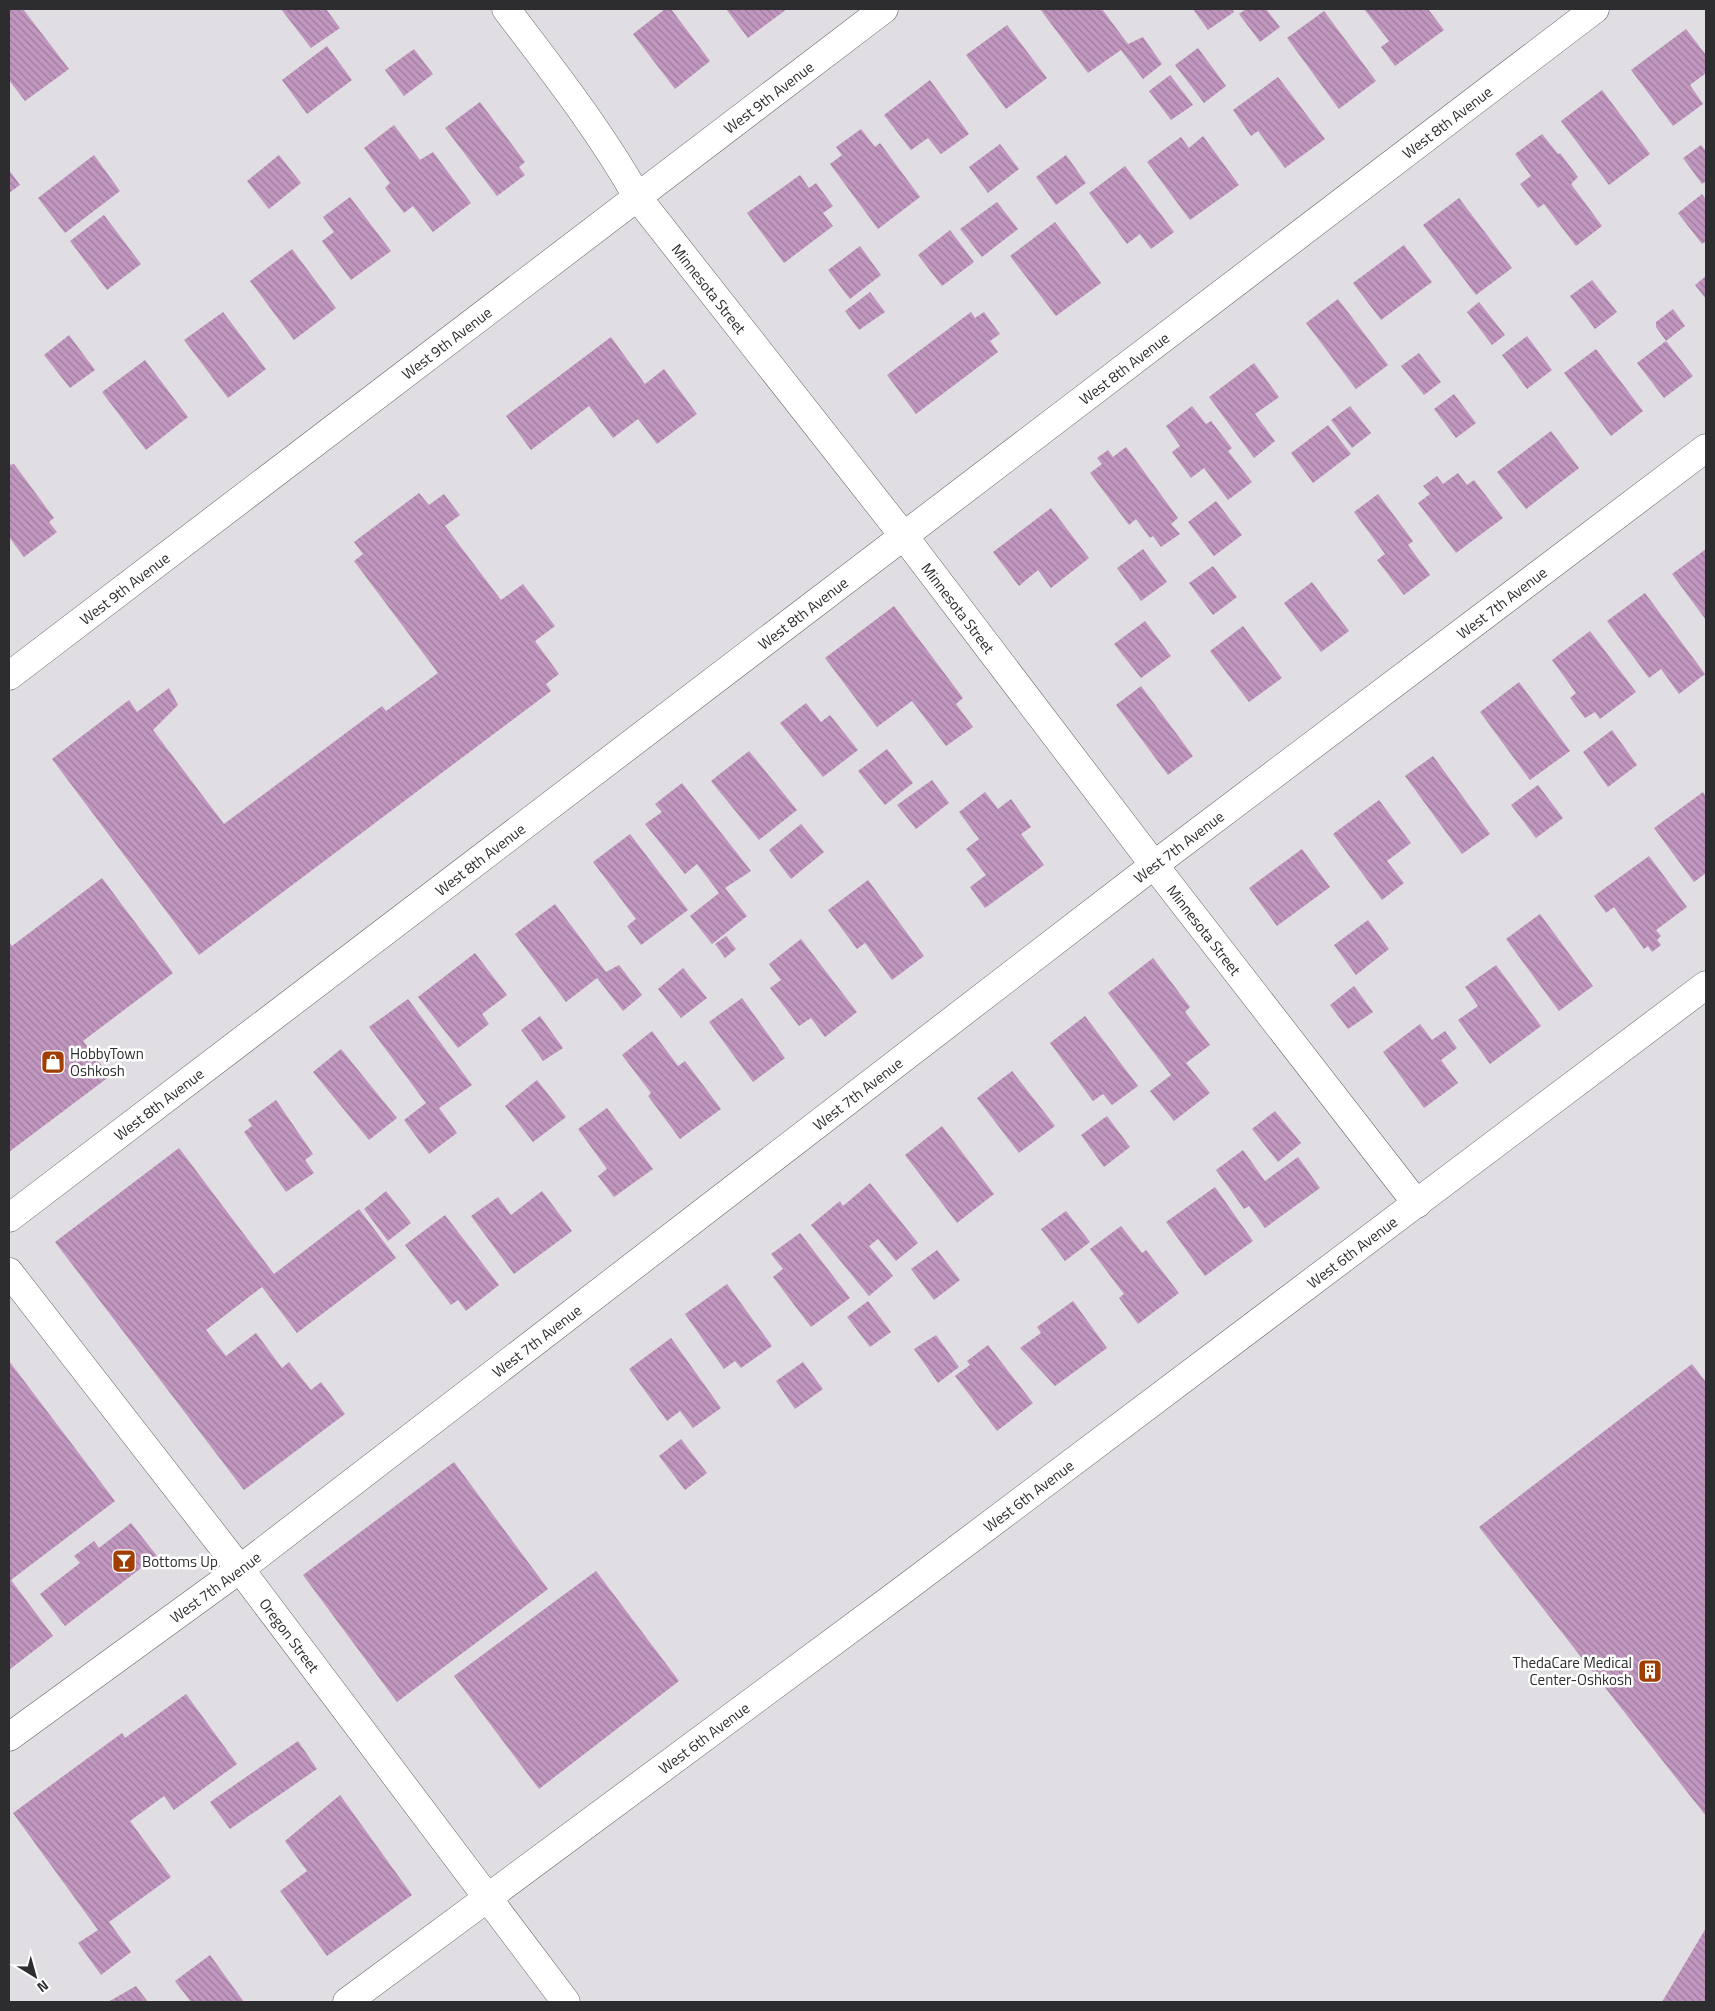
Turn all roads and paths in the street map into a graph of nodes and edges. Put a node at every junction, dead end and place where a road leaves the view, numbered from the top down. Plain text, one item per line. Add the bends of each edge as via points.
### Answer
1 (506, 9) edge
2 (884, 9) edge
3 (1595, 9) edge
4 (638, 198) junction
5 (1706, 448) edge
6 (903, 535) junction
7 (9, 676) edge
8 (1154, 865) junction
9 (1706, 985) edge
10 (1417, 1204) junction
11 (9, 1218) edge
12 (9, 1272) edge
13 (240, 1569) junction
14 (9, 1737) edge
15 (488, 1899) junction
16 (346, 2002) edge
17 (566, 2002) edge

1 - 4 street, Minnesota Street via 613,154
2 - 4 street, West 9th Avenue
3 - 6 street, West 8th Avenue
4 - 6 street, Minnesota Street
4 - 7 street, West 9th Avenue
5 - 8 street, West 7th Avenue
6 - 8 street, Minnesota Street
6 - 11 street, West 8th Avenue
8 - 10 street, Minnesota Street
8 - 13 street, West 7th Avenue
9 - 10 street, West 6th Avenue
10 - 15 street, West 6th Avenue
12 - 13 street, Oregon Street
13 - 14 street, West 7th Avenue
13 - 15 street, Oregon Street
15 - 16 street, West 6th Avenue
15 - 17 street, Oregon Street

